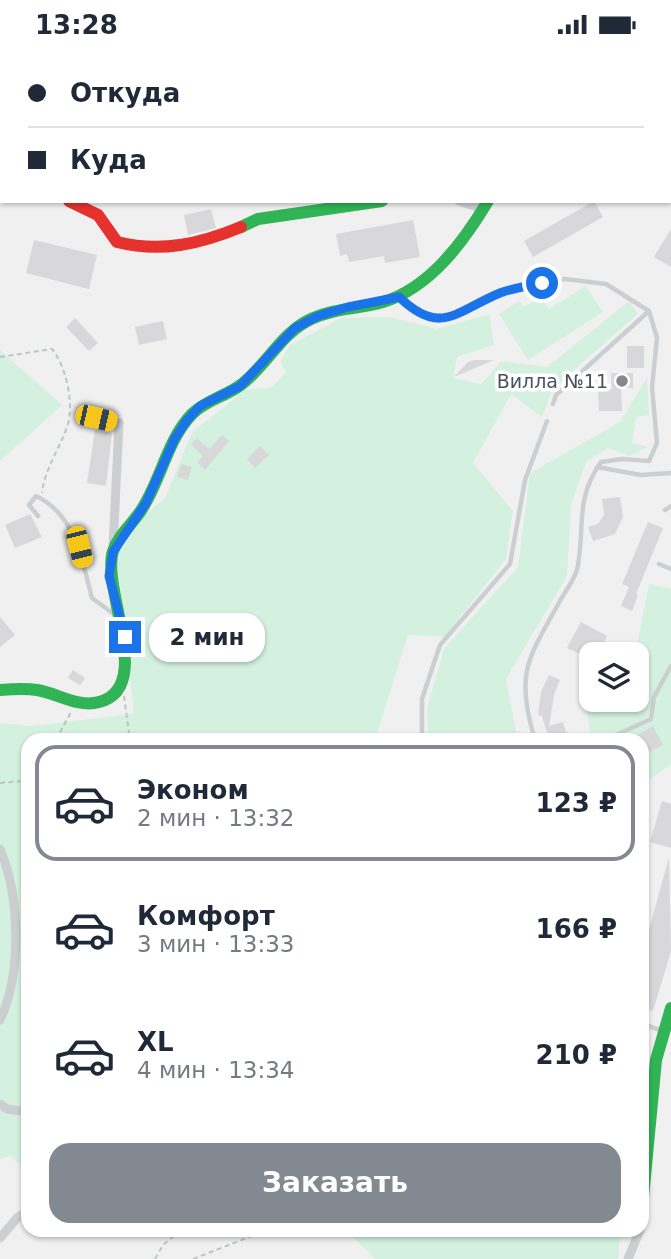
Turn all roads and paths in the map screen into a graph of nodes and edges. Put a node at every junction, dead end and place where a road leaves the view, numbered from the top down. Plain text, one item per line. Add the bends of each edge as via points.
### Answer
1 (73, 203) edge
2 (338, 204) edge
3 (486, 205) edge
4 (399, 297) junction
5 (649, 311) junction
6 (0, 356) edge
7 (553, 404) dead end
8 (96, 418) dead end
9 (547, 421) dead end
10 (597, 467) junction
11 (671, 473) edge
12 (42, 499) junction
13 (671, 506) edge
14 (665, 510) dead end
15 (38, 516) dead end
16 (113, 552) junction
17 (659, 564) dead end
18 (671, 569) edge
19 (119, 618) junction
20 (671, 666) edge
21 (122, 677) junction
22 (0, 690) edge
23 (77, 701) junction
24 (59, 733) edge
25 (129, 733) edge
26 (422, 733) edge
27 (533, 733) edge
28 (621, 733) edge
29 (21, 781) edge
30 (0, 783) edge
31 (0, 849) edge
32 (671, 1008) edge
33 (0, 1020) edge
34 (649, 1026) edge
35 (664, 1031) junction
36 (0, 1104) edge
37 (21, 1111) edge
38 (649, 1134) edge
39 (21, 1215) edge
40 (173, 1237) edge
41 (249, 1237) edge
42 (638, 1237) edge
43 (639, 1237) edge
44 (0, 1238) edge
45 (155, 1259) edge
46 (192, 1259) edge
47 (628, 1259) edge
48 (634, 1259) edge

1 - 2 street via 98,215 117,242 144,249 208,241 258,219
3 - 4 street via 451,252
4 - 5 lane via 415,312 438,321 499,294 565,279 606,284
4 - 16 street via 348,307 295,328 240,386 200,406 175,438 146,503
5 - 7 lane via 556,395
5 - 10 lane via 657,338 652,387 657,443 649,461 622,459 601,462
6 - 12 path via 52,349 67,377 69,424 44,479
8 - 16 street via 119,423
9 - 26 lane via 525,480 510,564 440,645 422,699
10 - 11 lane via 629,474
10 - 27 lane via 582,501 578,568 526,664 525,707
12 - 15 lane via 36,496 29,505
12 - 19 lane via 64,519 79,547 92,598
13 - 14 lane
16 - 19 street via 109,576
17 - 18 lane
19 - 21 street via 125,637
20 - 28 lane via 654,697 651,719
21 - 23 street via 106,700
21 - 25 path
22 - 23 street via 39,690
23 - 24 path
29 - 30 path
31 - 33 street via 10,872 14,906 13,977
32 - 35 street
34 - 35 lane
35 - 38 street via 656,1060
36 - 37 street
39 - 44 street
40 - 45 path
41 - 46 path
42 - 47 street
43 - 48 lane

